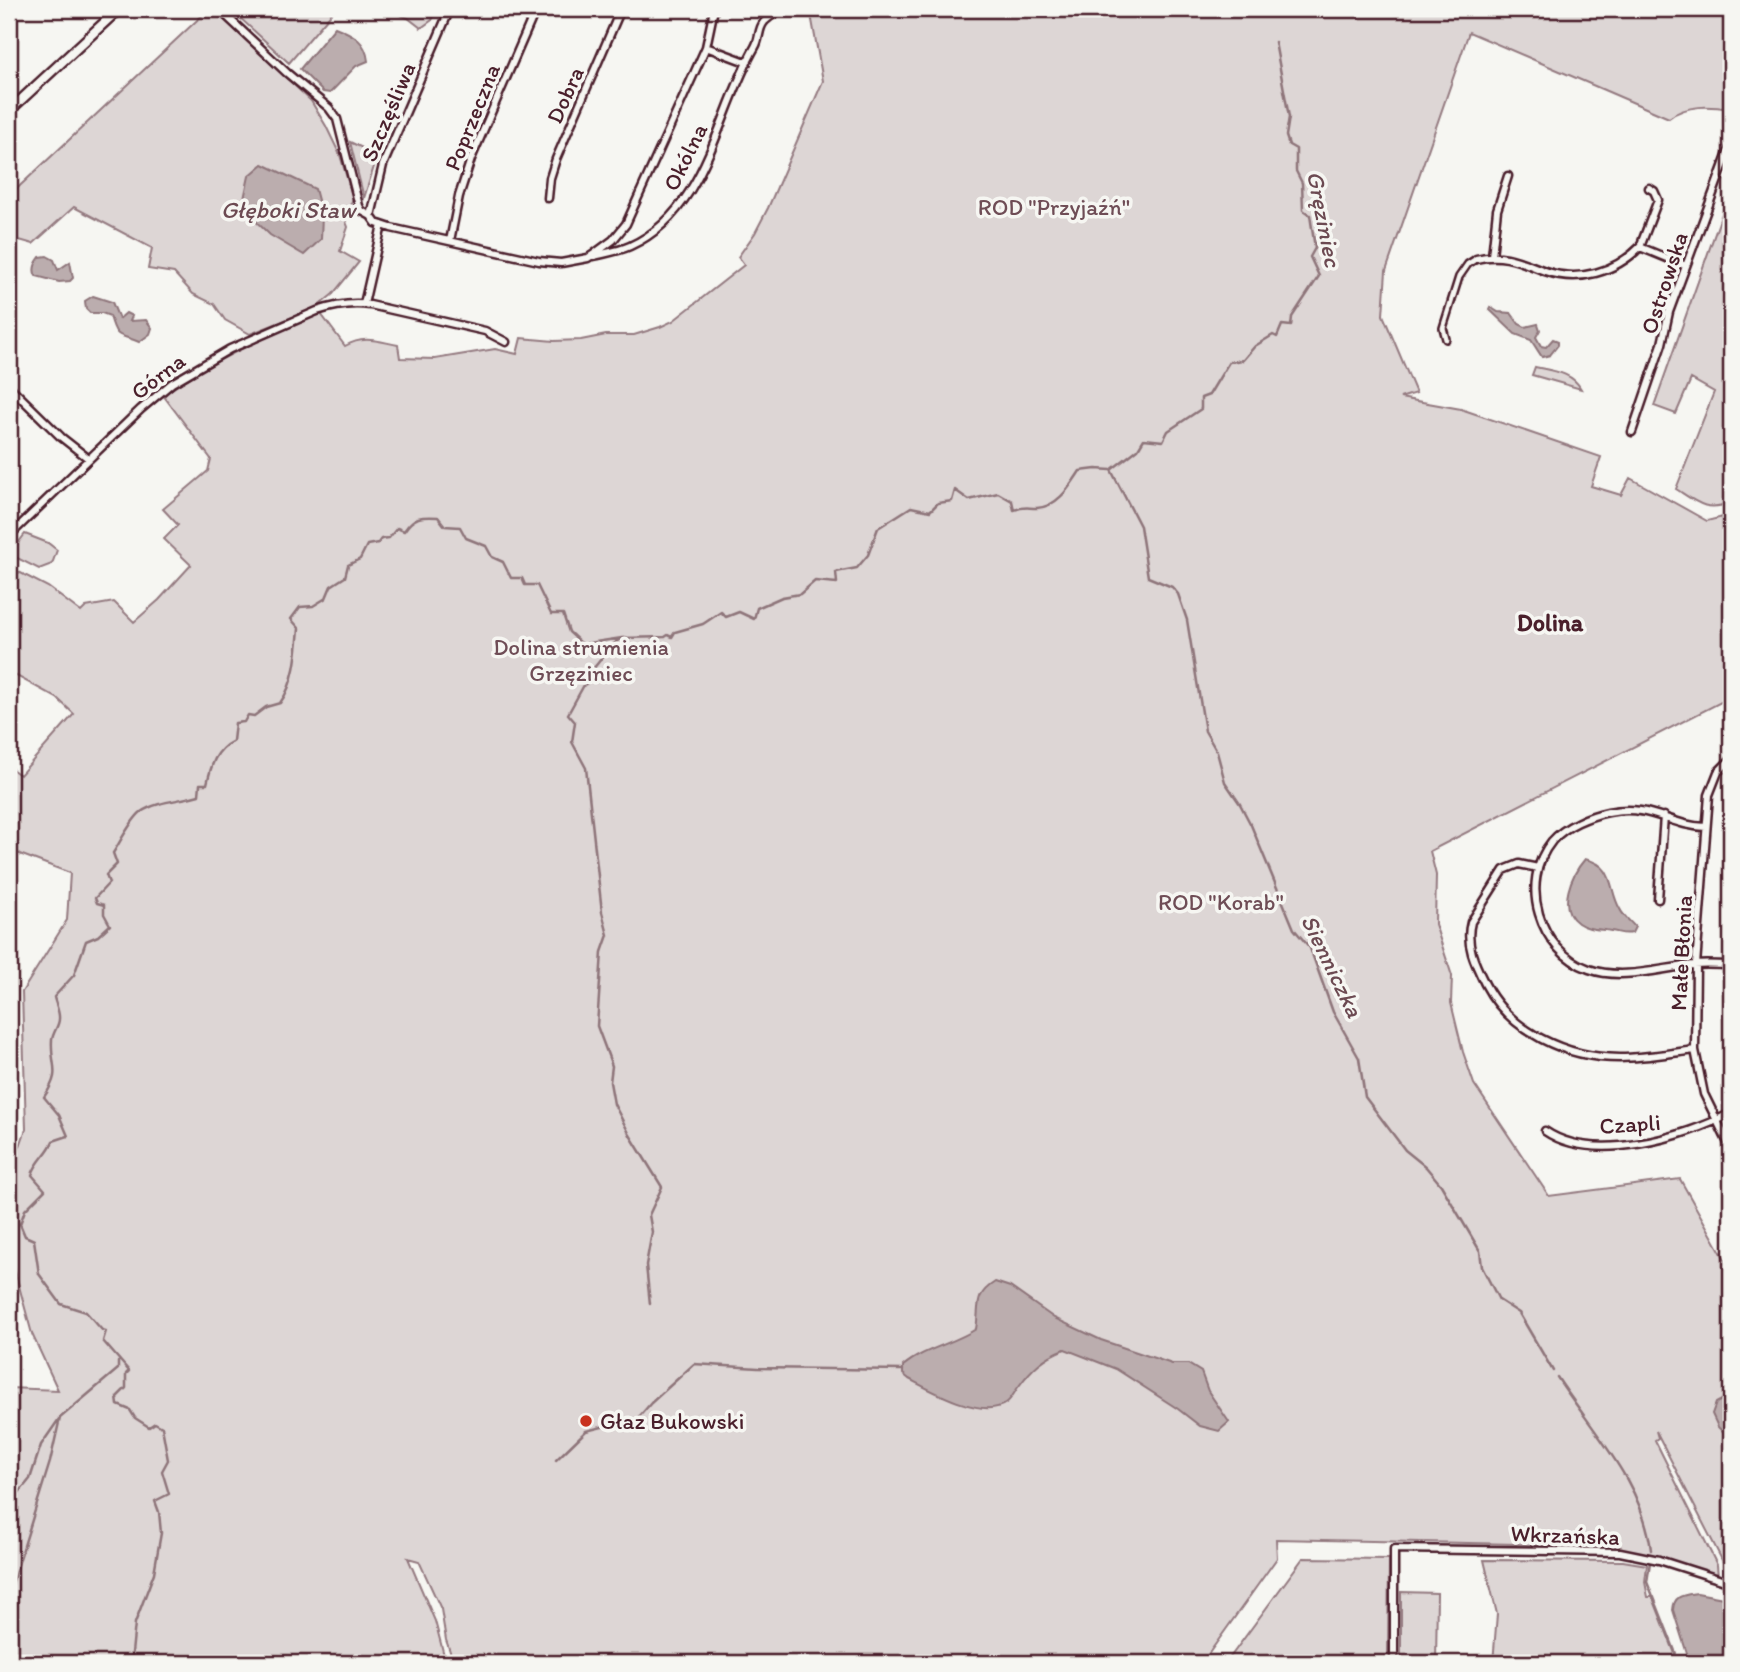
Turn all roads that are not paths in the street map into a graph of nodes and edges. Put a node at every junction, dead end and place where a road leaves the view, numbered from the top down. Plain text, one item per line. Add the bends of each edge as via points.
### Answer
1 (119, 9) edge
2 (219, 9) edge
3 (450, 9) edge
4 (537, 9) edge
5 (621, 9) edge
6 (714, 9) edge
7 (780, 9) edge
8 (706, 47) junction
9 (746, 62) junction
10 (9, 111) edge
11 (1731, 145) edge
12 (1508, 176) dead end
13 (1495, 181) dead end
14 (1505, 185) junction
15 (1649, 188) dead end
16 (548, 198) dead end
17 (371, 216) junction
18 (382, 225) junction
19 (450, 241) junction
20 (1640, 247) junction
21 (1492, 256) junction
22 (588, 258) junction
23 (1476, 259) joint
24 (1686, 266) junction
25 (363, 304) junction
26 (1446, 339) dead end
27 (506, 342) dead end
28 (9, 386) edge
29 (1632, 432) dead end
30 (89, 460) junction
31 (9, 536) edge
32 (1731, 759) edge
33 (1664, 816) junction
34 (1706, 827) junction
35 (1538, 868) junction
36 (1658, 899) dead end
37 (1696, 965) junction
38 (1731, 965) edge
39 (1695, 1050) junction
40 (1731, 1113) edge
41 (1717, 1121) junction
42 (1545, 1131) dead end
43 (1731, 1149) edge
44 (1731, 1584) edge
45 (1394, 1663) edge

1 - 10 street
2 - 17 street via 329,108 337,119 359,206
3 - 17 street, Szczęśliwa via 383,165
4 - 19 street, Poprzeczna via 471,159
5 - 16 street, Dobra via 556,159
6 - 8 street, Okólna
7 - 9 street, Okólna via 763,23
8 - 9 street
8 - 22 street, Okólna via 631,215 613,240
9 - 22 street, Okólna via 681,206 640,241
11 - 24 street, Ostrowska
12 - 14 street
13 - 14 street
14 - 21 street
15 - 20 street via 1658,200
17 - 18 street
18 - 19 street, Okólna
18 - 25 street
19 - 22 street, Okólna via 547,262
20 - 21 street via 1614,267 1576,276
20 - 24 street
21 - 23 street
23 - 26 street via 1459,277 1443,328
24 - 29 street, Ostrowska
25 - 27 street, Górna via 485,331
25 - 30 street, Górna via 317,311 198,366 163,390
28 - 30 street
30 - 31 street, Górna
32 - 34 street, Małe Błonia via 1713,781
33 - 34 street
33 - 35 street via 1632,809 1593,816 1560,834
33 - 36 street
34 - 37 street, Małe Błonia
35 - 37 street via 1535,894 1543,925 1562,953 1580,965 1608,975
35 - 39 street via 1519,864 1504,870 1471,922 1472,957 1499,1005 1518,1025 1541,1039 1590,1055 1622,1058
37 - 38 street
37 - 39 street, Małe Błonia
39 - 41 street, Małe Błonia via 1701,1085
40 - 41 street, Czapli
41 - 42 street, Czapli via 1670,1139 1627,1145 1572,1143
41 - 43 street, Małe Błonia
44 - 45 street, Wkrzańska via 1620,1552 1394,1549

